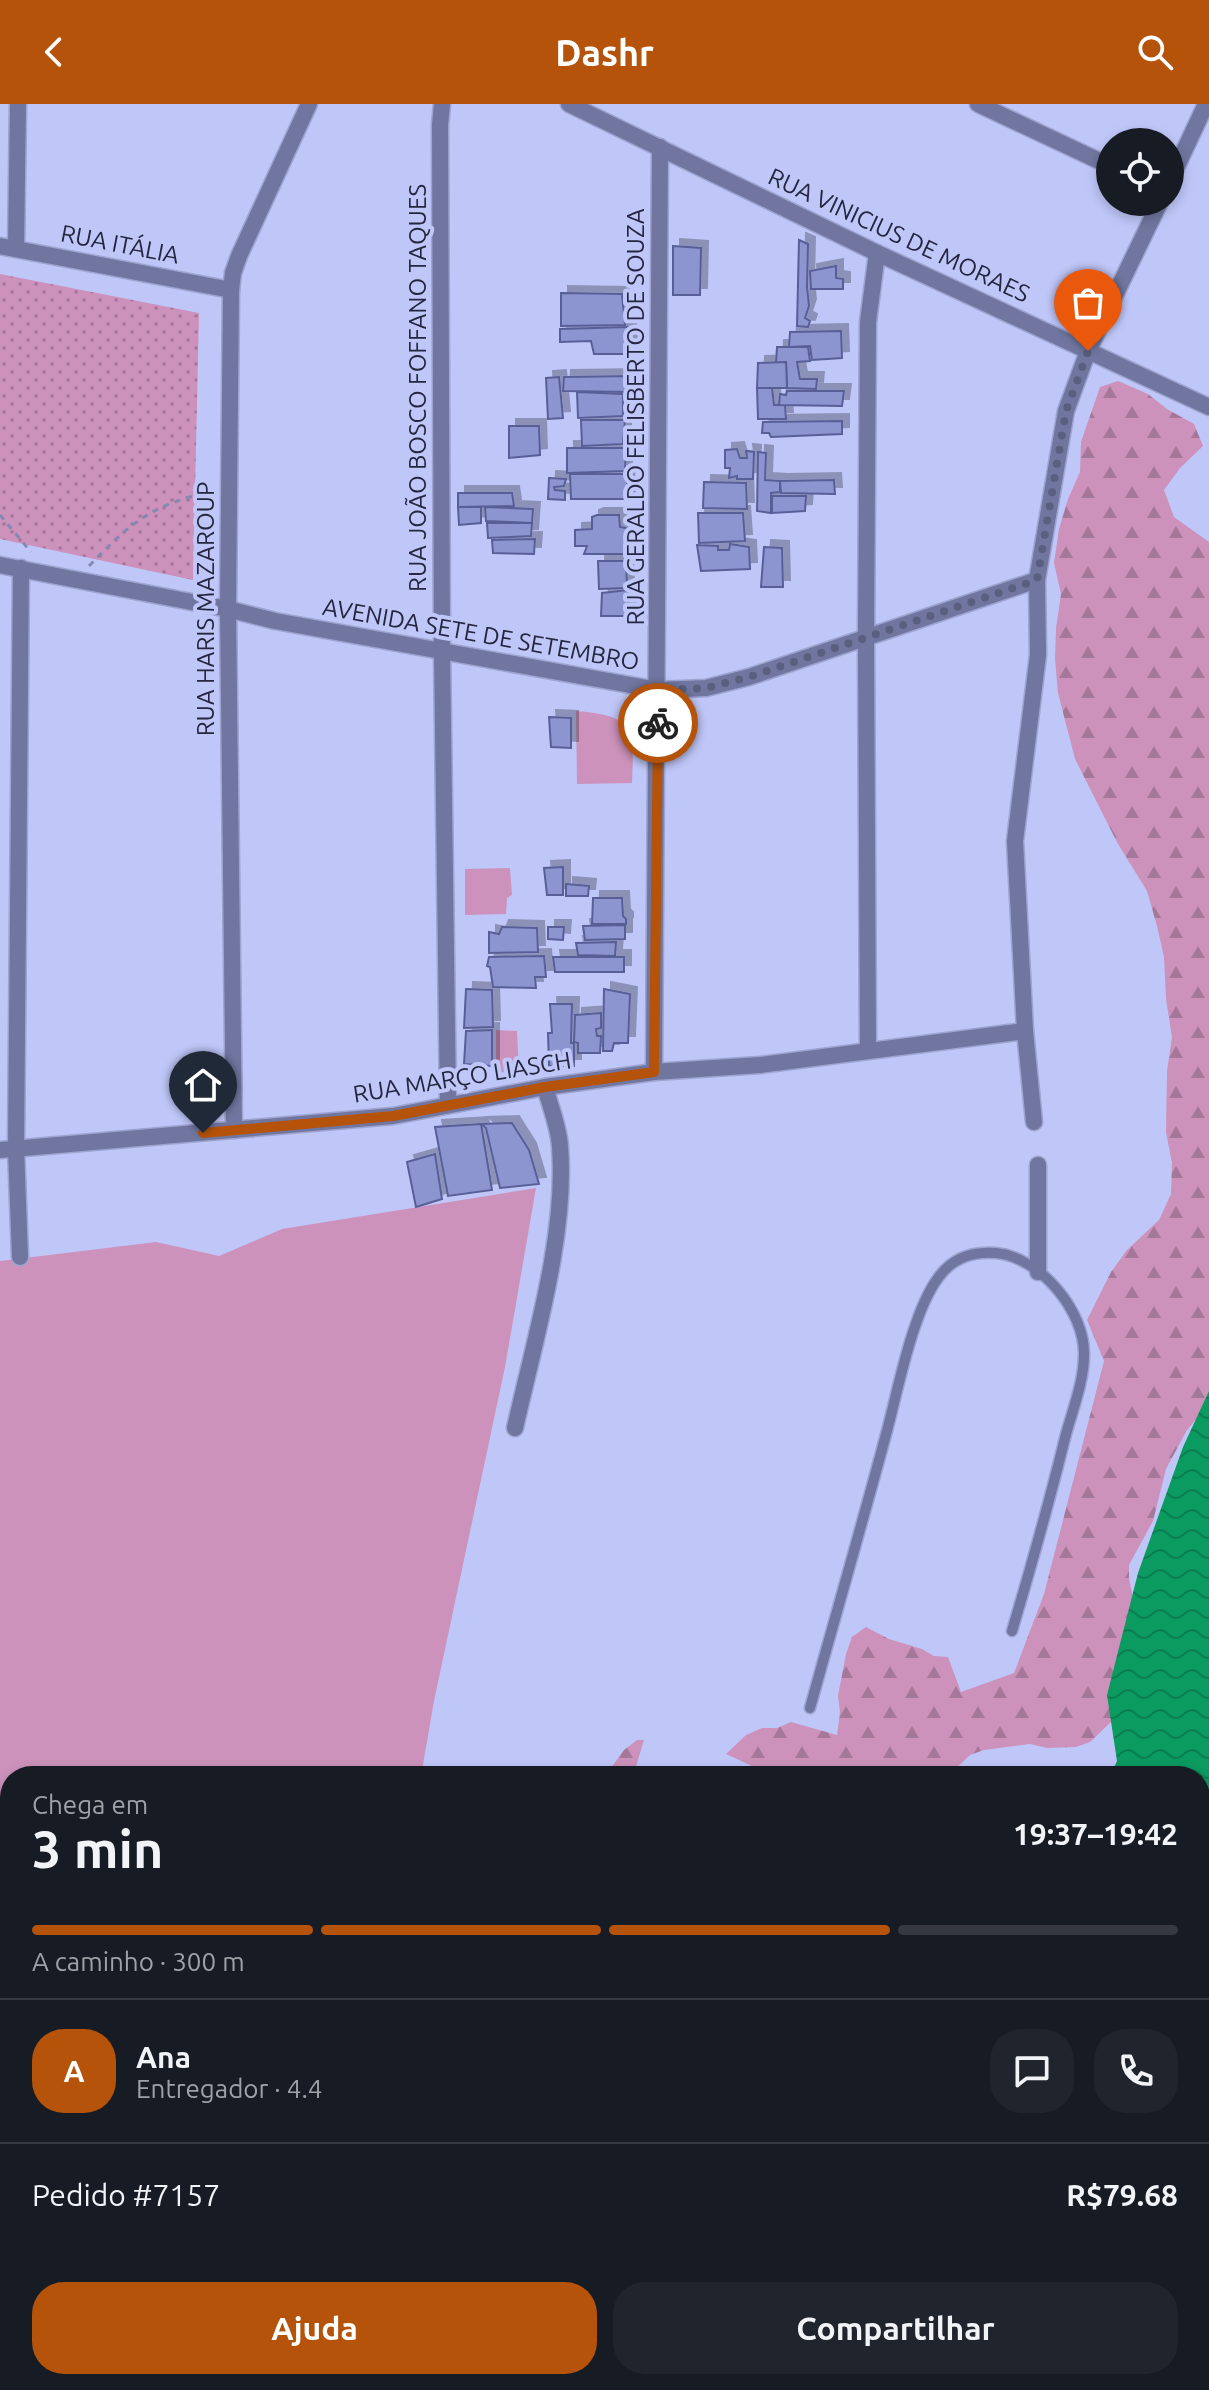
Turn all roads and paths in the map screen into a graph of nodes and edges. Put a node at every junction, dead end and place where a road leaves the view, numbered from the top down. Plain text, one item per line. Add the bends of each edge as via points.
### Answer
1 (18, 104) edge
2 (309, 104) edge
3 (442, 104) edge
4 (569, 104) edge
5 (978, 104) edge
6 (1206, 104) edge
7 (660, 147) junction
8 (1184, 151) edge
9 (1096, 159) edge
10 (1153, 216) edge
11 (8, 247) edge
12 (877, 253) junction
13 (231, 290) junction
14 (1088, 351) junction
15 (1209, 407) edge
16 (228, 488) junction
17 (0, 515) edge
18 (0, 565) edge
19 (21, 568) junction
20 (49, 573) junction
21 (79, 579) junction
22 (1037, 580) junction
23 (228, 609) junction
24 (866, 639) junction
25 (442, 652) junction
26 (658, 690) junction
27 (1025, 1031) junction
28 (868, 1050) junction
29 (654, 1072) junction
30 (545, 1087) junction
31 (448, 1104) junction
32 (1034, 1122) dead end
33 (234, 1130) junction
34 (8, 1149) edge
35 (1038, 1165) dead end
36 (20, 1257) dead end
37 (1038, 1272) junction
38 (515, 1428) dead end
39 (1012, 1631) dead end
40 (810, 1708) dead end

1 - 11 street
2 - 13 street, RUA HARIS MAZAROUP via 239,256
3 - 25 street, RUA JOÃO BOSCO FOFFANO TAQUES
4 - 7 street, RUA VINICIUS DE MORAES
5 - 9 street
6 - 8 street
7 - 12 street, RUA VINICIUS DE MORAES
7 - 26 street, RUA GERALDO FELISBERTO DE SOUZA
10 - 14 street
11 - 13 street, RUA ITÁLIA
12 - 14 street, RUA VINICIUS DE MORAES
12 - 24 street via 868,322
13 - 16 street, RUA HARIS MAZAROUP
14 - 15 street, RUA VINICIUS DE MORAES
14 - 22 street via 1066,411
16 - 21 path via 149,512 116,537
16 - 23 street, RUA HARIS MAZAROUP
17 - 20 path
18 - 19 street, AVENIDA SETE DE SETEMBRO
19 - 20 street, AVENIDA SETE DE SETEMBRO
19 - 34 street
20 - 21 street, AVENIDA SETE DE SETEMBRO
21 - 23 street, AVENIDA SETE DE SETEMBRO
22 - 24 street, AVENIDA SETE DE SETEMBRO
22 - 27 street via 1038,655 1015,841
23 - 25 street, AVENIDA SETE DE SETEMBRO
23 - 33 street, RUA HARIS MAZAROUP
24 - 26 street, AVENIDA SETE DE SETEMBRO via 706,688
24 - 28 street
25 - 26 street, AVENIDA SETE DE SETEMBRO
25 - 31 street, RUA JOÃO BOSCO FOFFANO TAQUES
26 - 29 street, RUA GERALDO FELISBERTO DE SOUZA
27 - 28 street, RUA MARÇO LIASCH
27 - 32 street
28 - 29 street, RUA MARÇO LIASCH
29 - 30 street, RUA MARÇO LIASCH
30 - 31 street, RUA MARÇO LIASCH
30 - 38 street via 560,1144 561,1185 546,1289
31 - 33 street, RUA MARÇO LIASCH via 393,1116
33 - 34 street, RUA MARÇO LIASCH
34 - 36 street
35 - 37 street
37 - 39 lane via 1057,1287 1071,1309 1084,1353
37 - 40 lane via 1022,1260 981,1252 955,1260 927,1295

